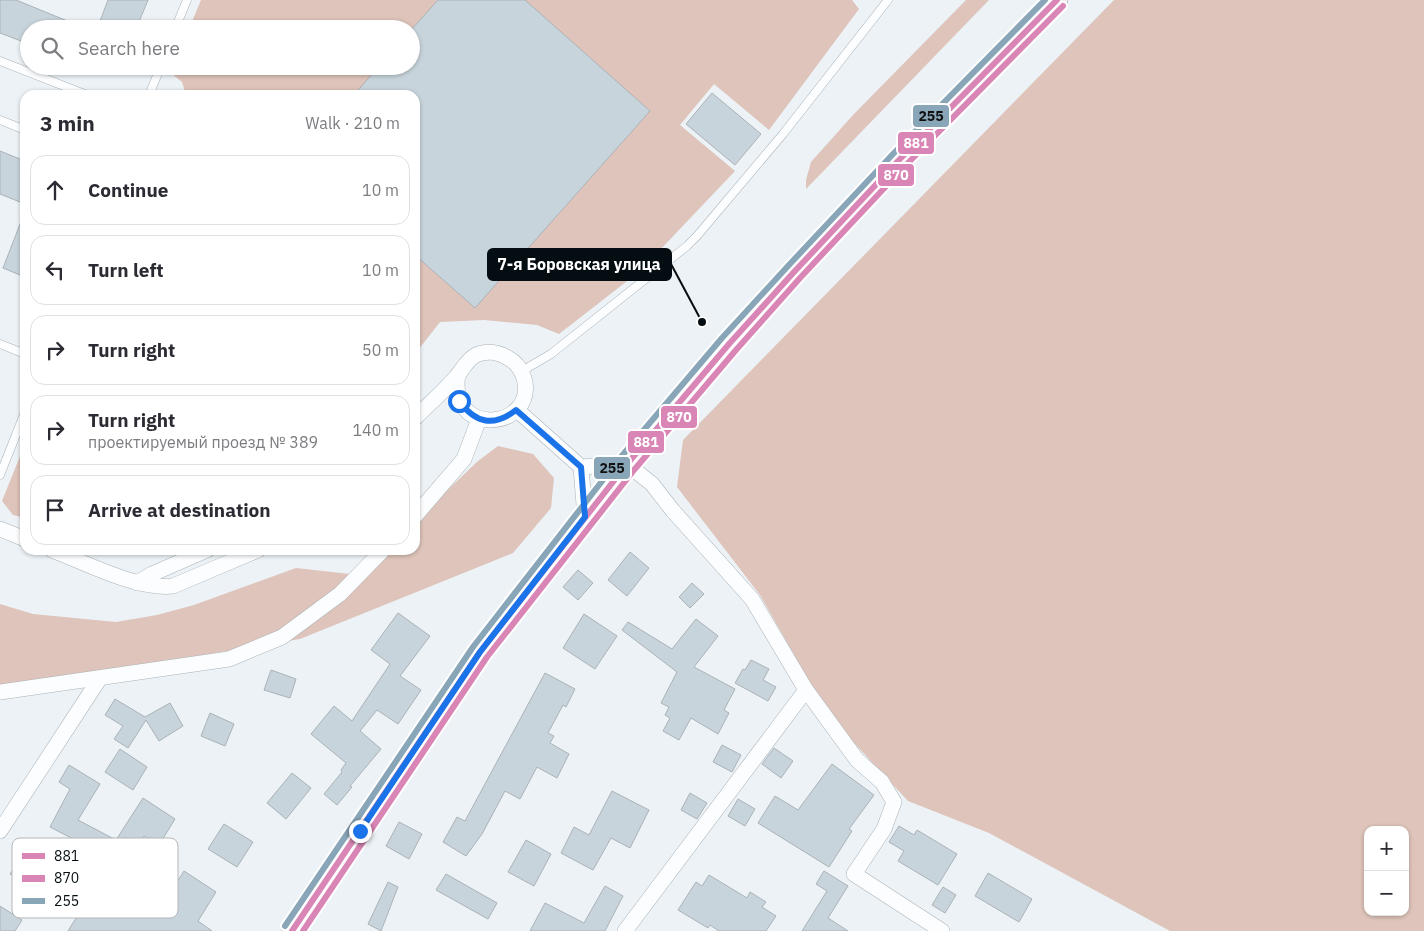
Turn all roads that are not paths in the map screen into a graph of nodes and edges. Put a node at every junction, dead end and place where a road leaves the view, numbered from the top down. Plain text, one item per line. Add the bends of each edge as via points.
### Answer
1 (187, 0) edge
2 (888, 0) edge
3 (1057, 0) edge
4 (179, 20) edge
5 (0, 61) edge
6 (20, 69) edge
7 (36, 75) edge
8 (158, 75) edge
9 (74, 90) edge
10 (152, 90) edge
11 (0, 120) edge
12 (20, 128) edge
13 (0, 344) edge
14 (20, 352) edge
15 (522, 371) junction
16 (458, 374) junction
17 (516, 410) junction
18 (420, 413) edge
19 (479, 419) junction
20 (20, 425) edge
21 (627, 464) junction
22 (581, 467) junction
23 (0, 476) edge
24 (420, 510) edge
25 (585, 517) junction
26 (0, 529) edge
27 (20, 537) edge
28 (65, 555) edge
29 (194, 555) edge
30 (246, 555) edge
31 (378, 555) edge
32 (136, 583) junction
33 (100, 678) junction
34 (806, 690) junction
35 (0, 692) edge
36 (0, 831) edge
37 (292, 931) edge
38 (625, 931) edge
39 (942, 931) edge

1 - 4 lane
2 - 15 lane via 783,134 697,236 551,354
3 - 21 main road via 794,272
5 - 6 lane
7 - 9 lane
8 - 10 lane
11 - 12 lane
13 - 14 lane
15 - 16 street via 502,354 489,352 476,355
15 - 17 street via 525,384 523,398
16 - 18 street
16 - 19 street via 456,388 459,401 467,412
17 - 19 street via 506,418 493,421
17 - 22 street
19 - 24 street via 464,459
20 - 23 lane
21 - 22 street
21 - 25 main road
21 - 34 street via 652,484 752,599
22 - 25 street
25 - 37 main road via 480,652
26 - 27 street
28 - 32 street
29 - 32 street
30 - 32 street via 173,586 154,587
31 - 33 street via 340,594 282,637 229,659
33 - 35 street
33 - 36 street
34 - 38 street
34 - 39 street via 857,760 882,782 894,802 884,829 854,874

